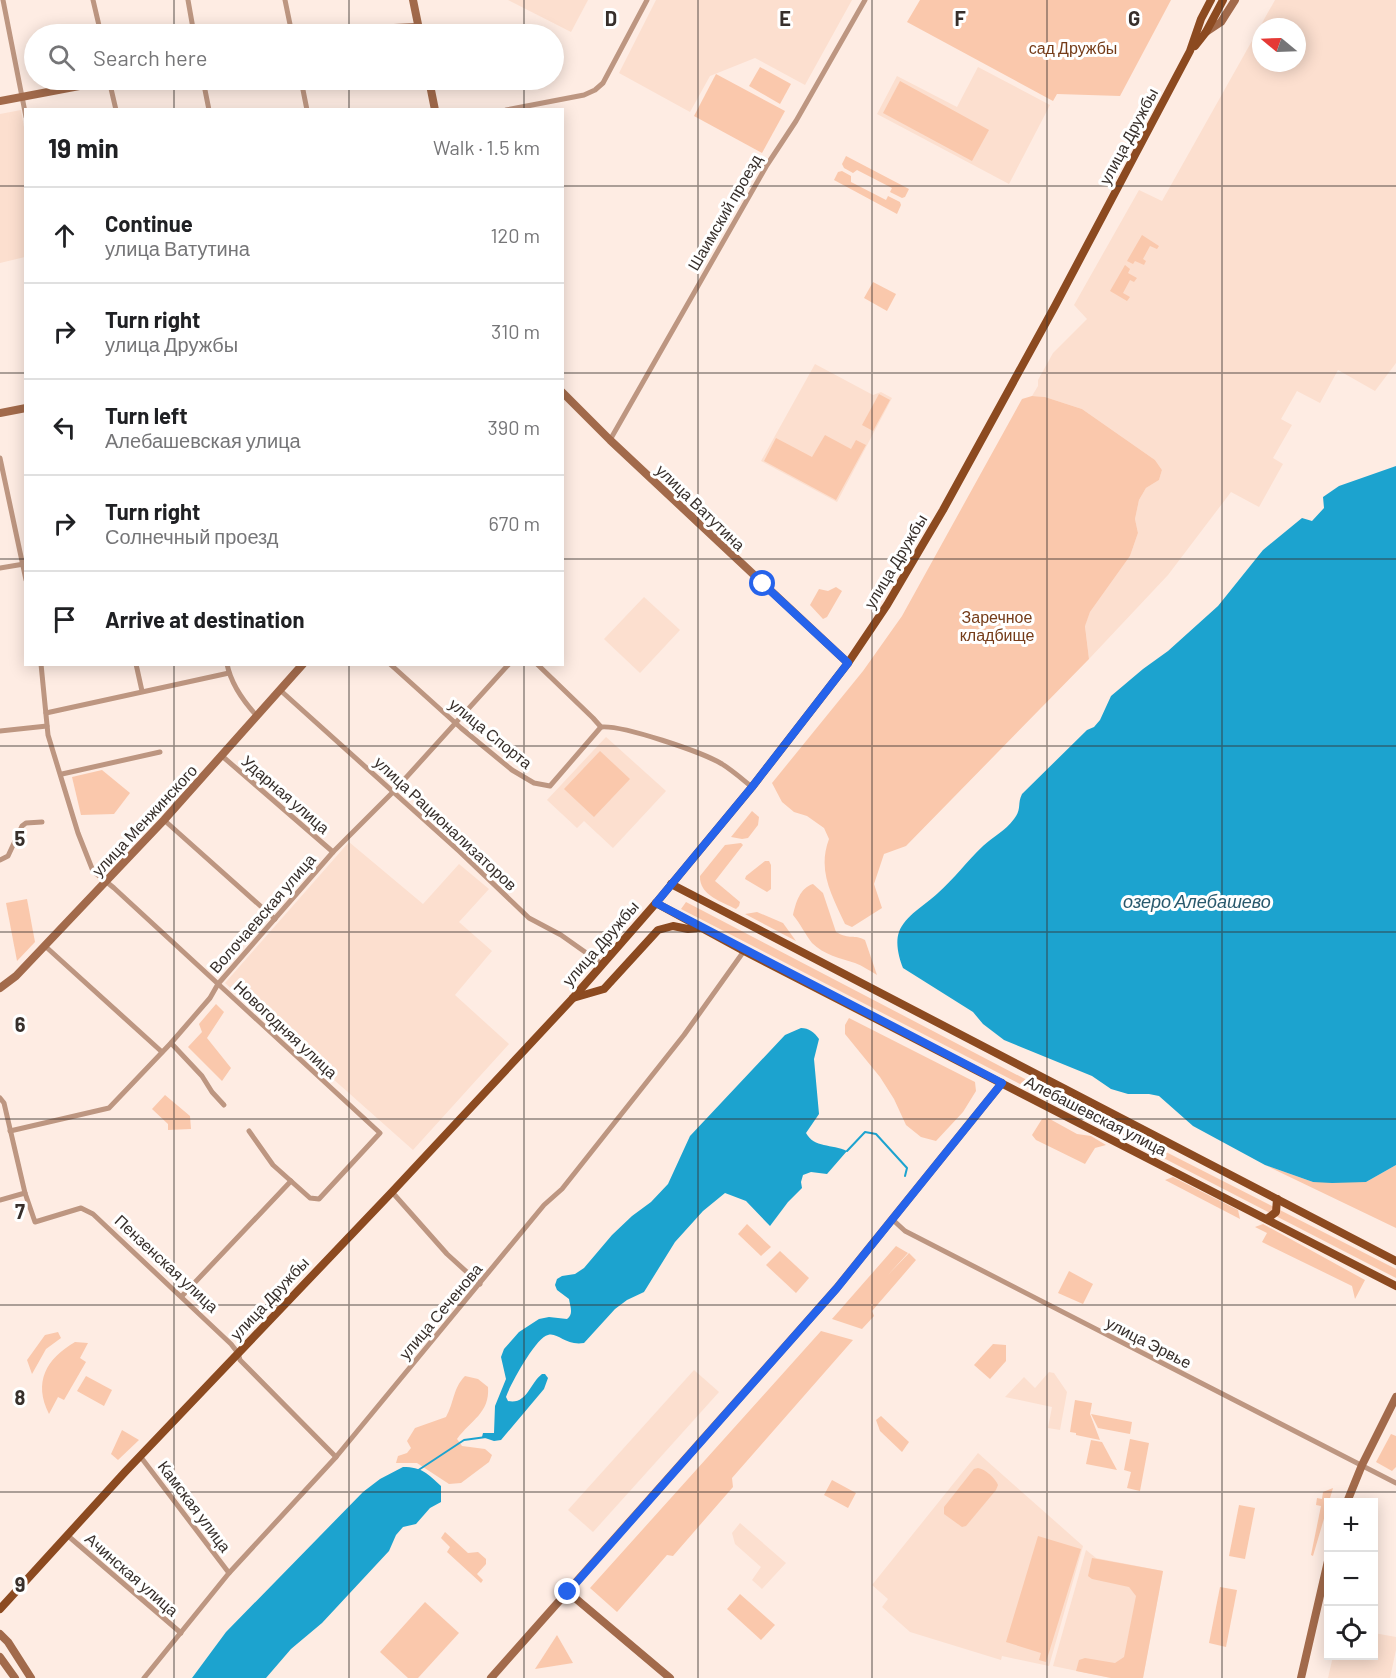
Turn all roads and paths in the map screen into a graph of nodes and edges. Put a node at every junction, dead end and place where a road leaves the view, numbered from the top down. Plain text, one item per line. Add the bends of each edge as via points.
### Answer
1 (3, 0) edge
2 (93, 0) edge
3 (188, 0) edge
4 (285, 0) edge
5 (412, 0) edge
6 (647, 0) edge
7 (865, 0) edge
8 (1211, 0) edge
9 (1222, 0) edge
10 (1234, 0) edge
11 (98, 24) edge
12 (192, 24) edge
13 (290, 24) edge
14 (417, 24) edge
15 (1206, 32) junction
16 (1190, 51) junction
17 (54, 90) edge
18 (112, 90) edge
19 (205, 90) edge
20 (303, 90) edge
21 (431, 90) edge
22 (21, 96) junction
23 (0, 101) edge
24 (116, 108) edge
25 (209, 108) edge
26 (307, 108) edge
27 (435, 108) edge
28 (516, 108) edge
29 (24, 109) edge
30 (564, 394) edge
31 (24, 408) edge
32 (0, 413) edge
33 (610, 440) junction
34 (0, 458) edge
35 (24, 564) edge
36 (0, 568) edge
37 (848, 663) junction
38 (41, 666) edge
39 (136, 666) edge
40 (227, 666) edge
41 (301, 666) edge
42 (392, 666) edge
43 (507, 666) edge
44 (539, 666) edge
45 (229, 673) junction
46 (280, 690) junction
47 (142, 691) junction
48 (46, 713) junction
49 (257, 716) junction
50 (456, 724) junction
51 (47, 726) junction
52 (601, 728) junction
53 (0, 731) edge
54 (159, 752) dead end
55 (222, 756) junction
56 (62, 774) junction
57 (752, 787) junction
58 (393, 792) junction
59 (164, 820) junction
60 (42, 822) dead end
61 (333, 852) junction
62 (0, 860) edge
63 (106, 881) junction
64 (670, 884) junction
65 (656, 903) junction
66 (275, 918) junction
67 (700, 928) junction
68 (45, 946) junction
69 (744, 951) junction
70 (602, 964) junction
71 (218, 984) junction
72 (0, 988) edge
73 (573, 998) junction
74 (171, 1043) junction
75 (162, 1052) junction
76 (1002, 1083) junction
77 (0, 1098) edge
78 (224, 1105) dead end
79 (10, 1131) junction
80 (249, 1131) dead end
81 (291, 1181) junction
82 (392, 1192) junction
83 (26, 1193) junction
84 (1277, 1199) junction
85 (0, 1200) edge
86 (1267, 1219) junction
87 (892, 1220) junction
88 (1396, 1261) edge
89 (480, 1284) junction
90 (1396, 1286) edge
91 (182, 1296) junction
92 (238, 1353) junction
93 (1396, 1397) edge
94 (140, 1456) junction
95 (336, 1457) junction
96 (1362, 1465) junction
97 (1396, 1484) edge
98 (1349, 1498) edge
99 (67, 1535) junction
100 (229, 1573) junction
101 (1324, 1582) edge
102 (568, 1592) junction
103 (0, 1609) edge
104 (181, 1633) junction
105 (0, 1634) edge
106 (0, 1657) edge
107 (15, 1678) edge
108 (31, 1678) edge
109 (144, 1678) edge
110 (490, 1678) edge
111 (670, 1678) edge
112 (1301, 1678) edge

1 - 22 street
2 - 11 street
3 - 12 street
4 - 13 street
5 - 14 street
6 - 28 street via 609,73 595,90
7 - 33 street, Шаимский проезд
8 - 16 main road, улица Дружбы
9 - 15 main road, улица Дружбы
10 - 15 street via 1221,22
15 - 16 main road, улица Дружбы
16 - 37 main road, улица Дружбы via 943,510
17 - 22 street
18 - 24 street
19 - 25 street
20 - 26 street
21 - 27 street
22 - 23 street
22 - 29 street
30 - 33 street, улица Ватутина
31 - 32 street
33 - 37 street, улица Ватутина
34 - 35 street
35 - 36 street
37 - 57 main road, улица Дружбы
38 - 48 street, Новогодняя улица
39 - 47 street
40 - 45 street
41 - 46 street, улица Менжинского
42 - 50 street, улица Спорта
43 - 50 street, Волочаевская улица
44 - 52 street
45 - 47 street
45 - 49 street
46 - 49 street, улица Менжинского
46 - 58 street, улица Рационализаторов
47 - 48 street
48 - 51 street, Новогодняя улица
49 - 55 street, улица Менжинского
50 - 52 street, улица Спорта via 512,770 534,783 550,786
50 - 58 street, Волочаевская улица
51 - 53 street
51 - 56 street, Новогодняя улица
52 - 57 street via 612,726 641,734 721,763
54 - 56 street
55 - 59 street, улица Менжинского
55 - 61 street, Ударная улица
56 - 63 street, Новогодняя улица via 93,871
57 - 64 main road, улица Дружбы
58 - 61 street, Волочаевская улица
58 - 70 street, улица Рационализаторов via 529,918
59 - 63 street, улица Менжинского
59 - 66 street
60 - 62 street via 22,826 9,856
61 - 66 street, Волочаевская улица
63 - 68 street, улица Менжинского
63 - 71 street, Новогодняя улица
64 - 65 main road, улица Дружбы
64 - 84 main road, Алебашевская улица
65 - 67 main road, Алебашевская улица
65 - 70 main road, улица Дружбы
66 - 71 street, Волочаевская улица
67 - 69 main road, Алебашевская улица
67 - 73 main road via 665,926 604,989
68 - 72 street, улица Менжинского
68 - 75 street
69 - 76 main road, Алебашевская улица
69 - 89 street, улица Сеченова via 684,1035 562,1189 544,1205
70 - 73 main road, улица Дружбы
71 - 74 street, Волочаевская улица
71 - 81 street, Новогодняя улица via 380,1133 319,1198 310,1198
73 - 82 main road, улица Дружбы
74 - 75 street, Волочаевская улица
74 - 78 street
75 - 79 street, Волочаевская улица via 109,1108
76 - 86 main road, Алебашевская улица
76 - 87 street
77 - 79 street
79 - 83 street
80 - 81 street via 273,1165
81 - 91 street
82 - 89 street via 447,1254
82 - 92 main road, улица Дружбы
83 - 85 street
83 - 91 street, Пензенская улица via 35,1222 81,1208 93,1214
84 - 86 main road via 1276,1212
84 - 88 main road, Алебашевская улица
86 - 90 main road, Алебашевская улица
87 - 96 street, улица Эрвье via 905,1231
87 - 102 street via 829,1298
89 - 95 street, улица Сеченова
91 - 92 street, Пензенская улица
92 - 94 main road, улица Дружбы
92 - 95 street, Пензенская улица via 240,1360
93 - 96 street
94 - 99 main road, улица Дружбы
94 - 100 street, Камская улица
95 - 100 street, улица Сеченова
96 - 97 street, улица Эрвье
96 - 98 street
99 - 103 main road, улица Дружбы
99 - 104 street, Ачинская улица
100 - 104 street, улица Сеченова
101 - 112 street
102 - 110 street
102 - 111 street
104 - 109 street, улица Сеченова
105 - 108 street
106 - 107 street

